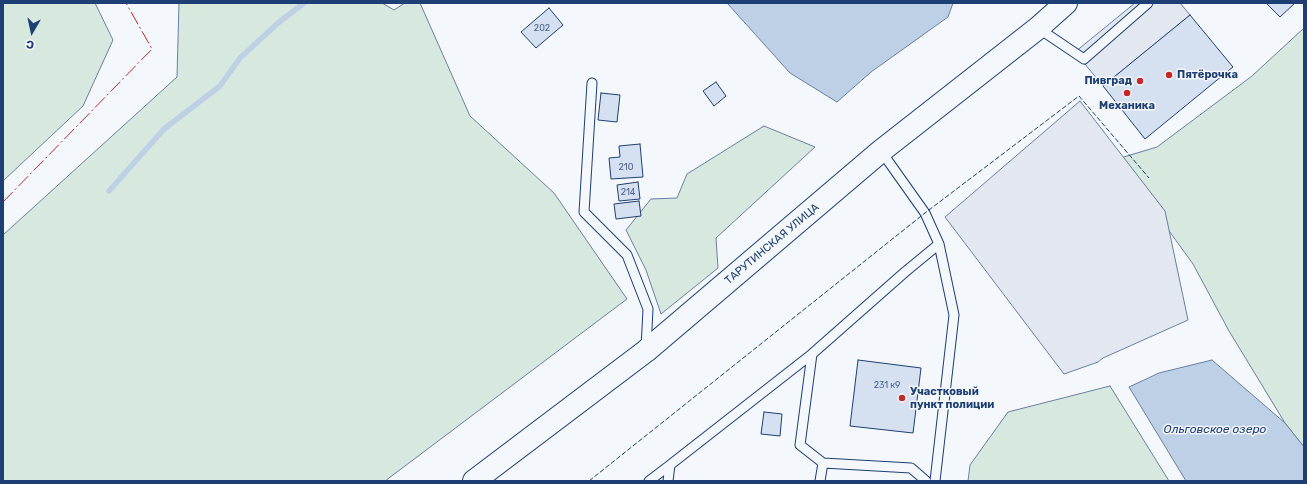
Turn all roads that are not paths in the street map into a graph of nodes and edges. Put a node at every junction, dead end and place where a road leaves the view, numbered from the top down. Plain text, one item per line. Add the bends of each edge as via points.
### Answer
1 (1066, 3) edge
2 (1148, 3) edge
3 (1038, 28) junction
4 (592, 83) dead end
5 (881, 151) junction
6 (939, 244) junction
7 (646, 351) junction
8 (812, 354) junction
9 (823, 463) junction
10 (670, 464) junction
11 (474, 481) edge
12 (649, 481) edge
13 (668, 481) edge
14 (820, 481) edge
15 (926, 481) edge
16 (935, 481) edge

1 - 3 main road, ТАРУТИНСКАЯ УЛИЦА
2 - 3 lane via 1084,59
3 - 5 main road, ТАРУТИНСКАЯ УЛИЦА
4 - 7 lane via 584,212 627,255 648,309
5 - 6 lane via 925,213
5 - 7 main road, ТАРУТИНСКАЯ УЛИЦА
6 - 8 lane
6 - 16 lane via 954,315
7 - 11 main road, ТАРУТИНСКАЯ УЛИЦА
8 - 9 lane via 800,445
8 - 10 lane
9 - 14 lane
9 - 15 lane via 911,468
10 - 12 lane
10 - 13 lane

